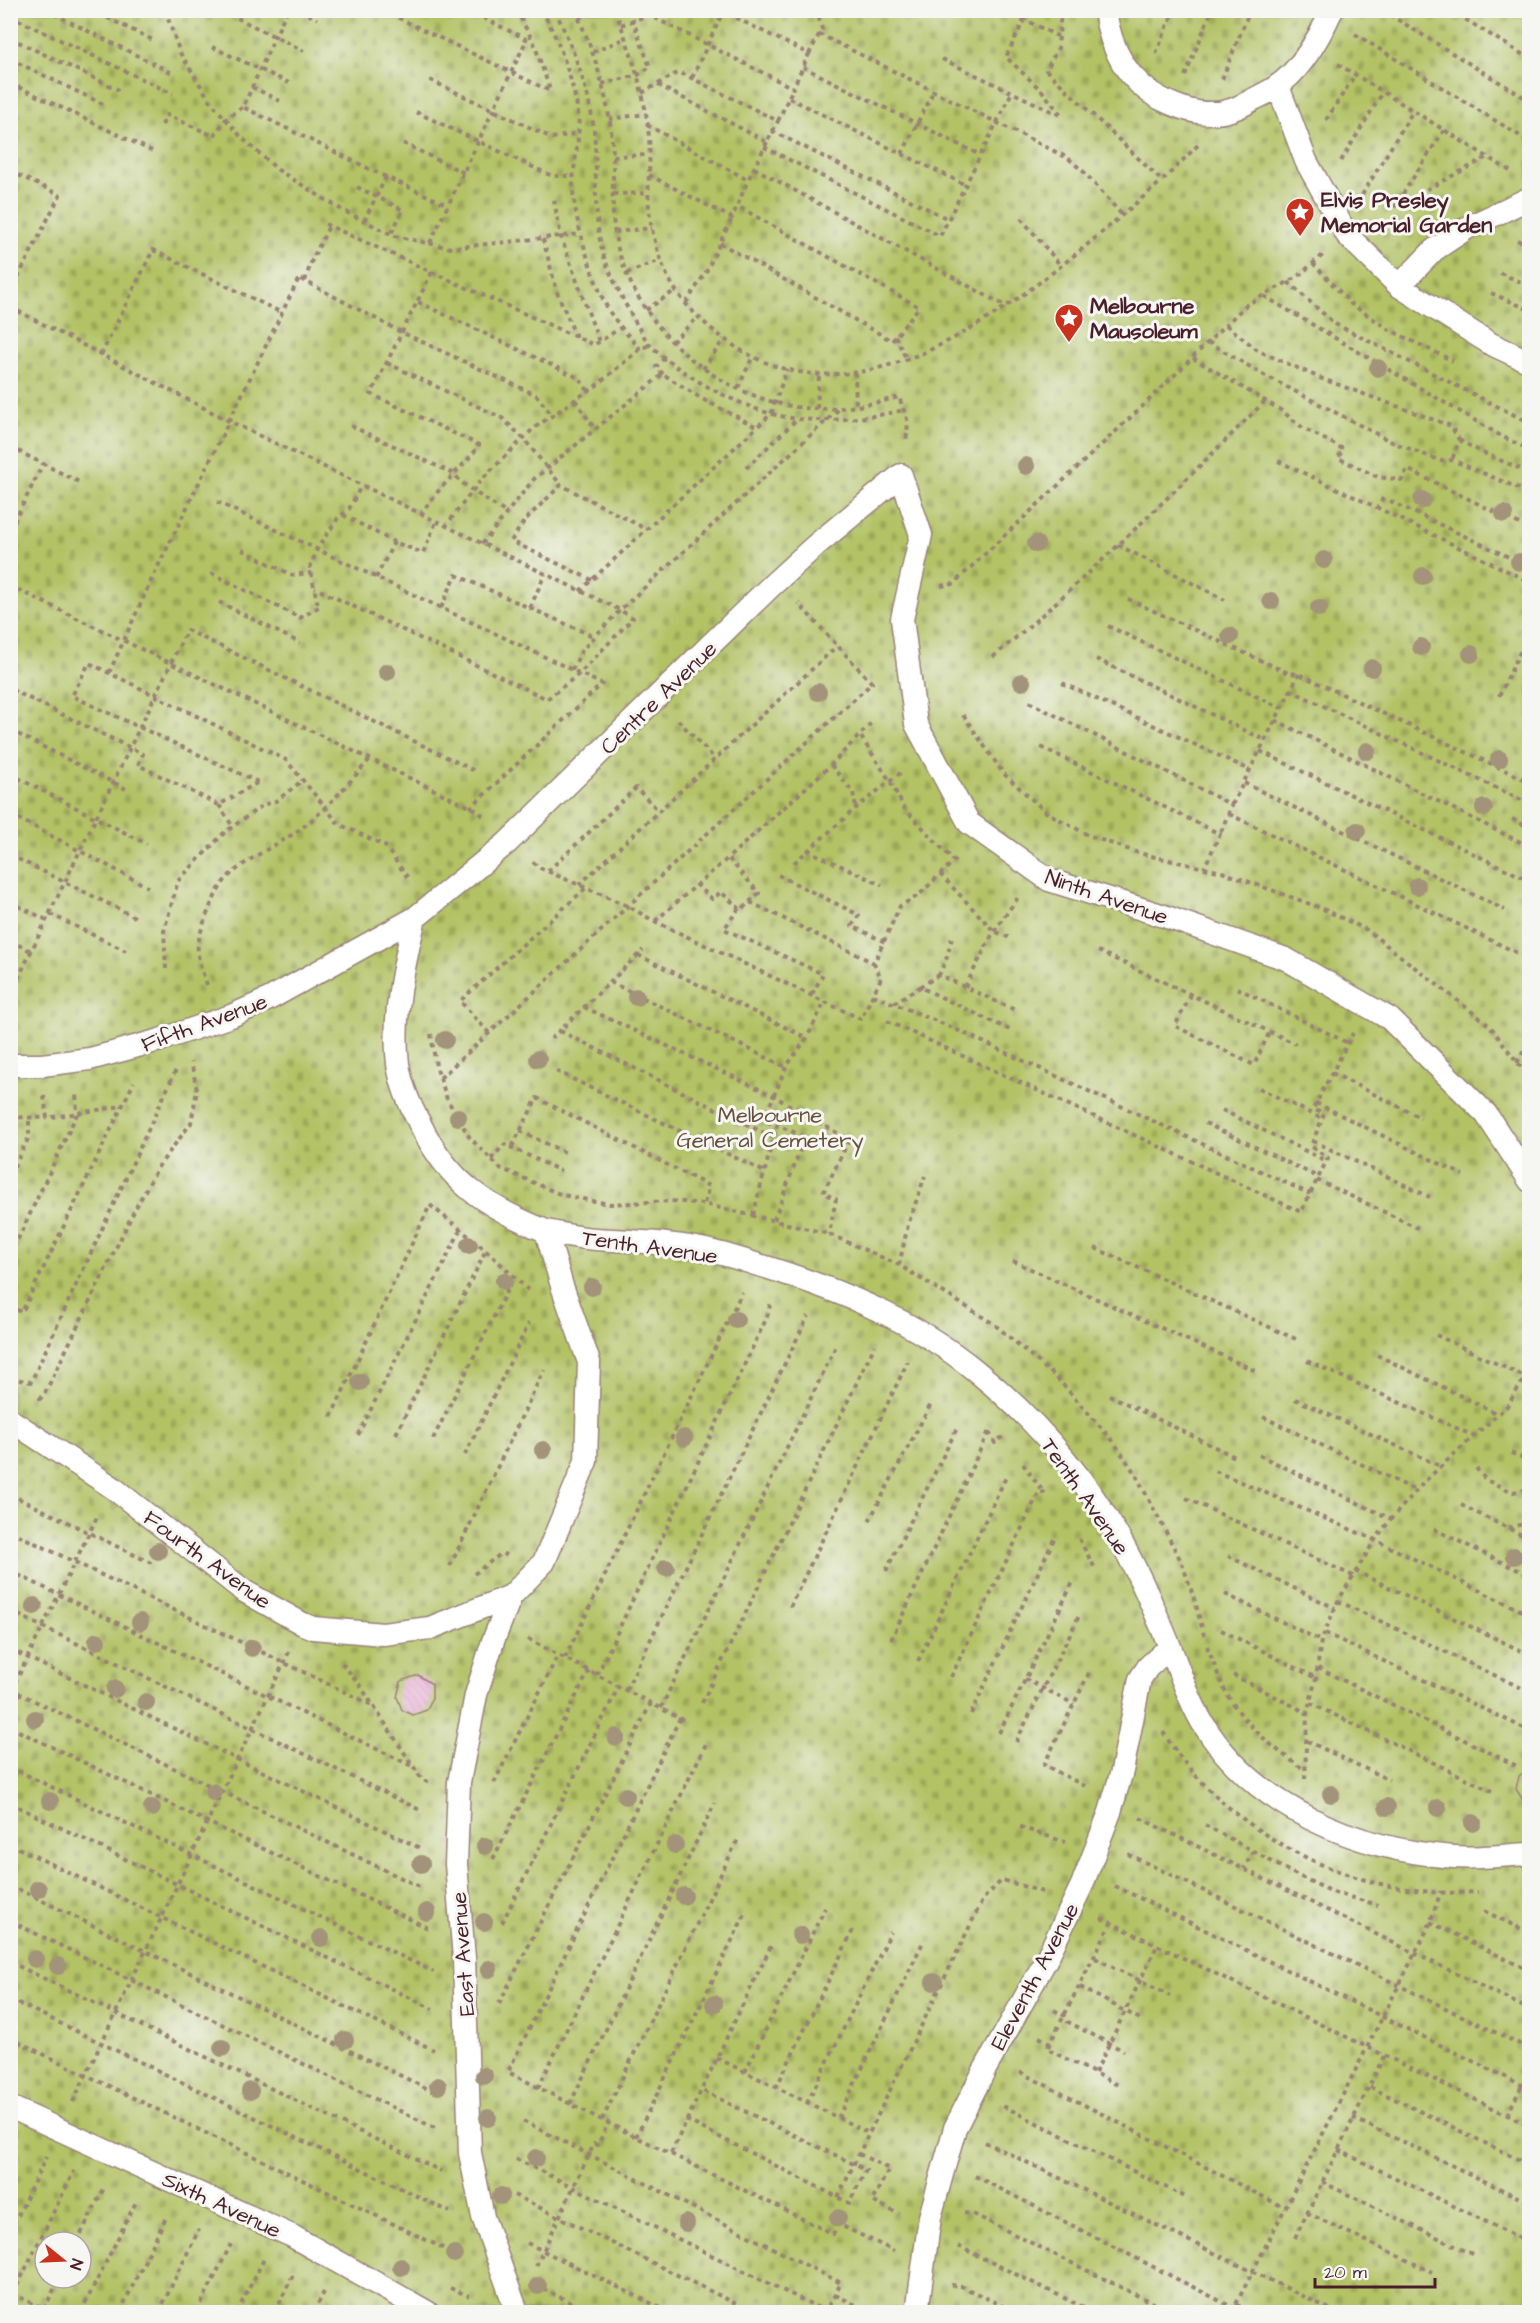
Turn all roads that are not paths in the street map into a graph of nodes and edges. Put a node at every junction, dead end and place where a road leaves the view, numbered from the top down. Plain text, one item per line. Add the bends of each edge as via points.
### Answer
1 (1105, 10) edge
2 (1331, 14) edge
3 (1278, 86) junction
4 (1527, 199) edge
5 (1399, 286) junction
6 (1530, 362) edge
7 (902, 475) joint
8 (415, 918) junction
9 (10, 1065) edge
10 (1530, 1180) edge
11 (546, 1232) junction
12 (13, 1421) edge
13 (512, 1596) junction
14 (1170, 1647) junction
15 (1530, 1854) edge
16 (10, 2107) edge
17 (427, 2313) edge
18 (517, 2313) edge
19 (917, 2313) edge

1 - 3 lane via 1118,56 1130,75 1142,87 1173,104 1213,113 1239,108
2 - 3 lane via 1312,48
3 - 5 lane via 1322,192 1345,230
4 - 5 lane via 1467,228 1434,250
5 - 6 lane via 1491,344
7 - 8 lane, Centre Avenue via 801,558 507,843
7 - 10 lane, Ninth Avenue via 921,535 902,620 916,724 969,823 1049,880 1286,959 1390,1019 1486,1114
8 - 9 lane, Fifth Avenue via 231,1016 90,1059
8 - 11 lane via 402,977 398,1019 398,1064 409,1103 429,1142 455,1178 512,1218
11 - 13 lane, Fourth Avenue via 589,1362 586,1461 544,1562
11 - 14 lane, Tenth Avenue via 699,1248 814,1282 922,1333 975,1370 1048,1439 1119,1538
12 - 13 lane, Fourth Avenue via 112,1487 244,1591 308,1626 383,1634 430,1628
13 - 18 lane, East Avenue via 476,1695 459,1782 456,1863 464,1958 470,2145 483,2217
14 - 15 lane, Tenth Avenue via 1184,1688 1203,1724 1228,1756 1264,1791 1306,1817 1398,1851 1455,1857
14 - 19 lane, Eleventh Avenue via 1140,1679 1122,1771 1082,1885 1046,1960 954,2128 930,2217
16 - 17 lane, Sixth Avenue via 292,2236

